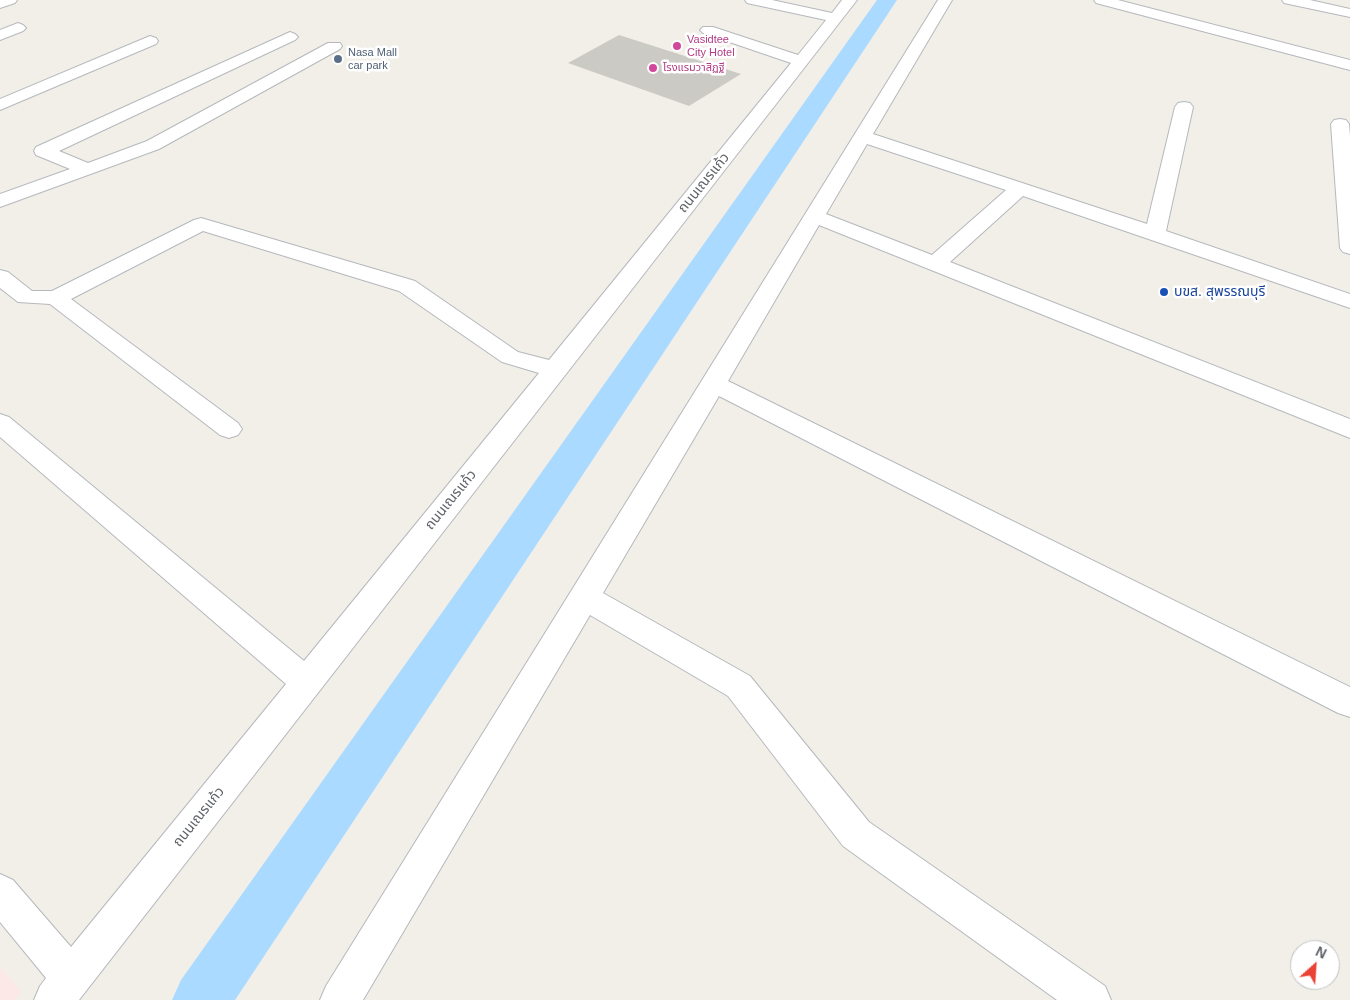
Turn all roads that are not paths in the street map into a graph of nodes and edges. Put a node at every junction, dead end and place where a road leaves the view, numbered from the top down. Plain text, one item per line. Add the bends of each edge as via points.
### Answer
1 (10, 0) edge
2 (752, 0) edge
3 (945, 0) edge
4 (1101, 0) edge
5 (1289, 0) edge
6 (0, 4) edge
7 (842, 9) edge
8 (1350, 13) edge
9 (18, 28) dead end
10 (708, 30) dead end
11 (0, 35) edge
12 (290, 37) dead end
13 (150, 41) dead end
14 (334, 46) dead end
15 (801, 61) junction
16 (1350, 65) edge
17 (0, 105) edge
18 (1184, 106) dead end
19 (1340, 124) dead end
20 (862, 136) junction
21 (87, 169) junction
22 (1020, 188) junction
23 (0, 201) edge
24 (814, 216) junction
25 (1155, 234) junction
26 (1350, 248) edge
27 (934, 264) junction
28 (0, 277) edge
29 (56, 298) junction
30 (1350, 301) edge
31 (555, 370) junction
32 (713, 383) junction
33 (0, 423) edge
34 (1350, 429) edge
35 (229, 430) dead end
36 (584, 597) junction
37 (306, 682) junction
38 (1350, 703) edge
39 (0, 893) edge
40 (62, 989) edge
41 (340, 1000) edge
42 (1090, 1000) edge

1 - 6 street
2 - 7 street
3 - 20 street
4 - 16 street
5 - 8 street
7 - 15 street, ถนนเณรแก้ว
9 - 11 street
10 - 15 street
12 - 21 street via 43,151
13 - 17 street
14 - 21 street via 153,145
15 - 31 street, ถนนเณรแก้ว
18 - 25 street
19 - 26 street
20 - 22 street
20 - 24 street
21 - 23 street
22 - 25 street
22 - 27 street
24 - 27 street
24 - 32 street
25 - 30 street
27 - 34 street
28 - 29 street via 26,297
29 - 31 street via 201,224 407,286 510,357
29 - 35 street
31 - 37 street, ถนนเณรแก้ว
32 - 36 street
32 - 38 street
33 - 37 street
36 - 41 street
36 - 42 street via 739,686 856,834
37 - 40 street, ถนนเณรแก้ว
39 - 40 street

